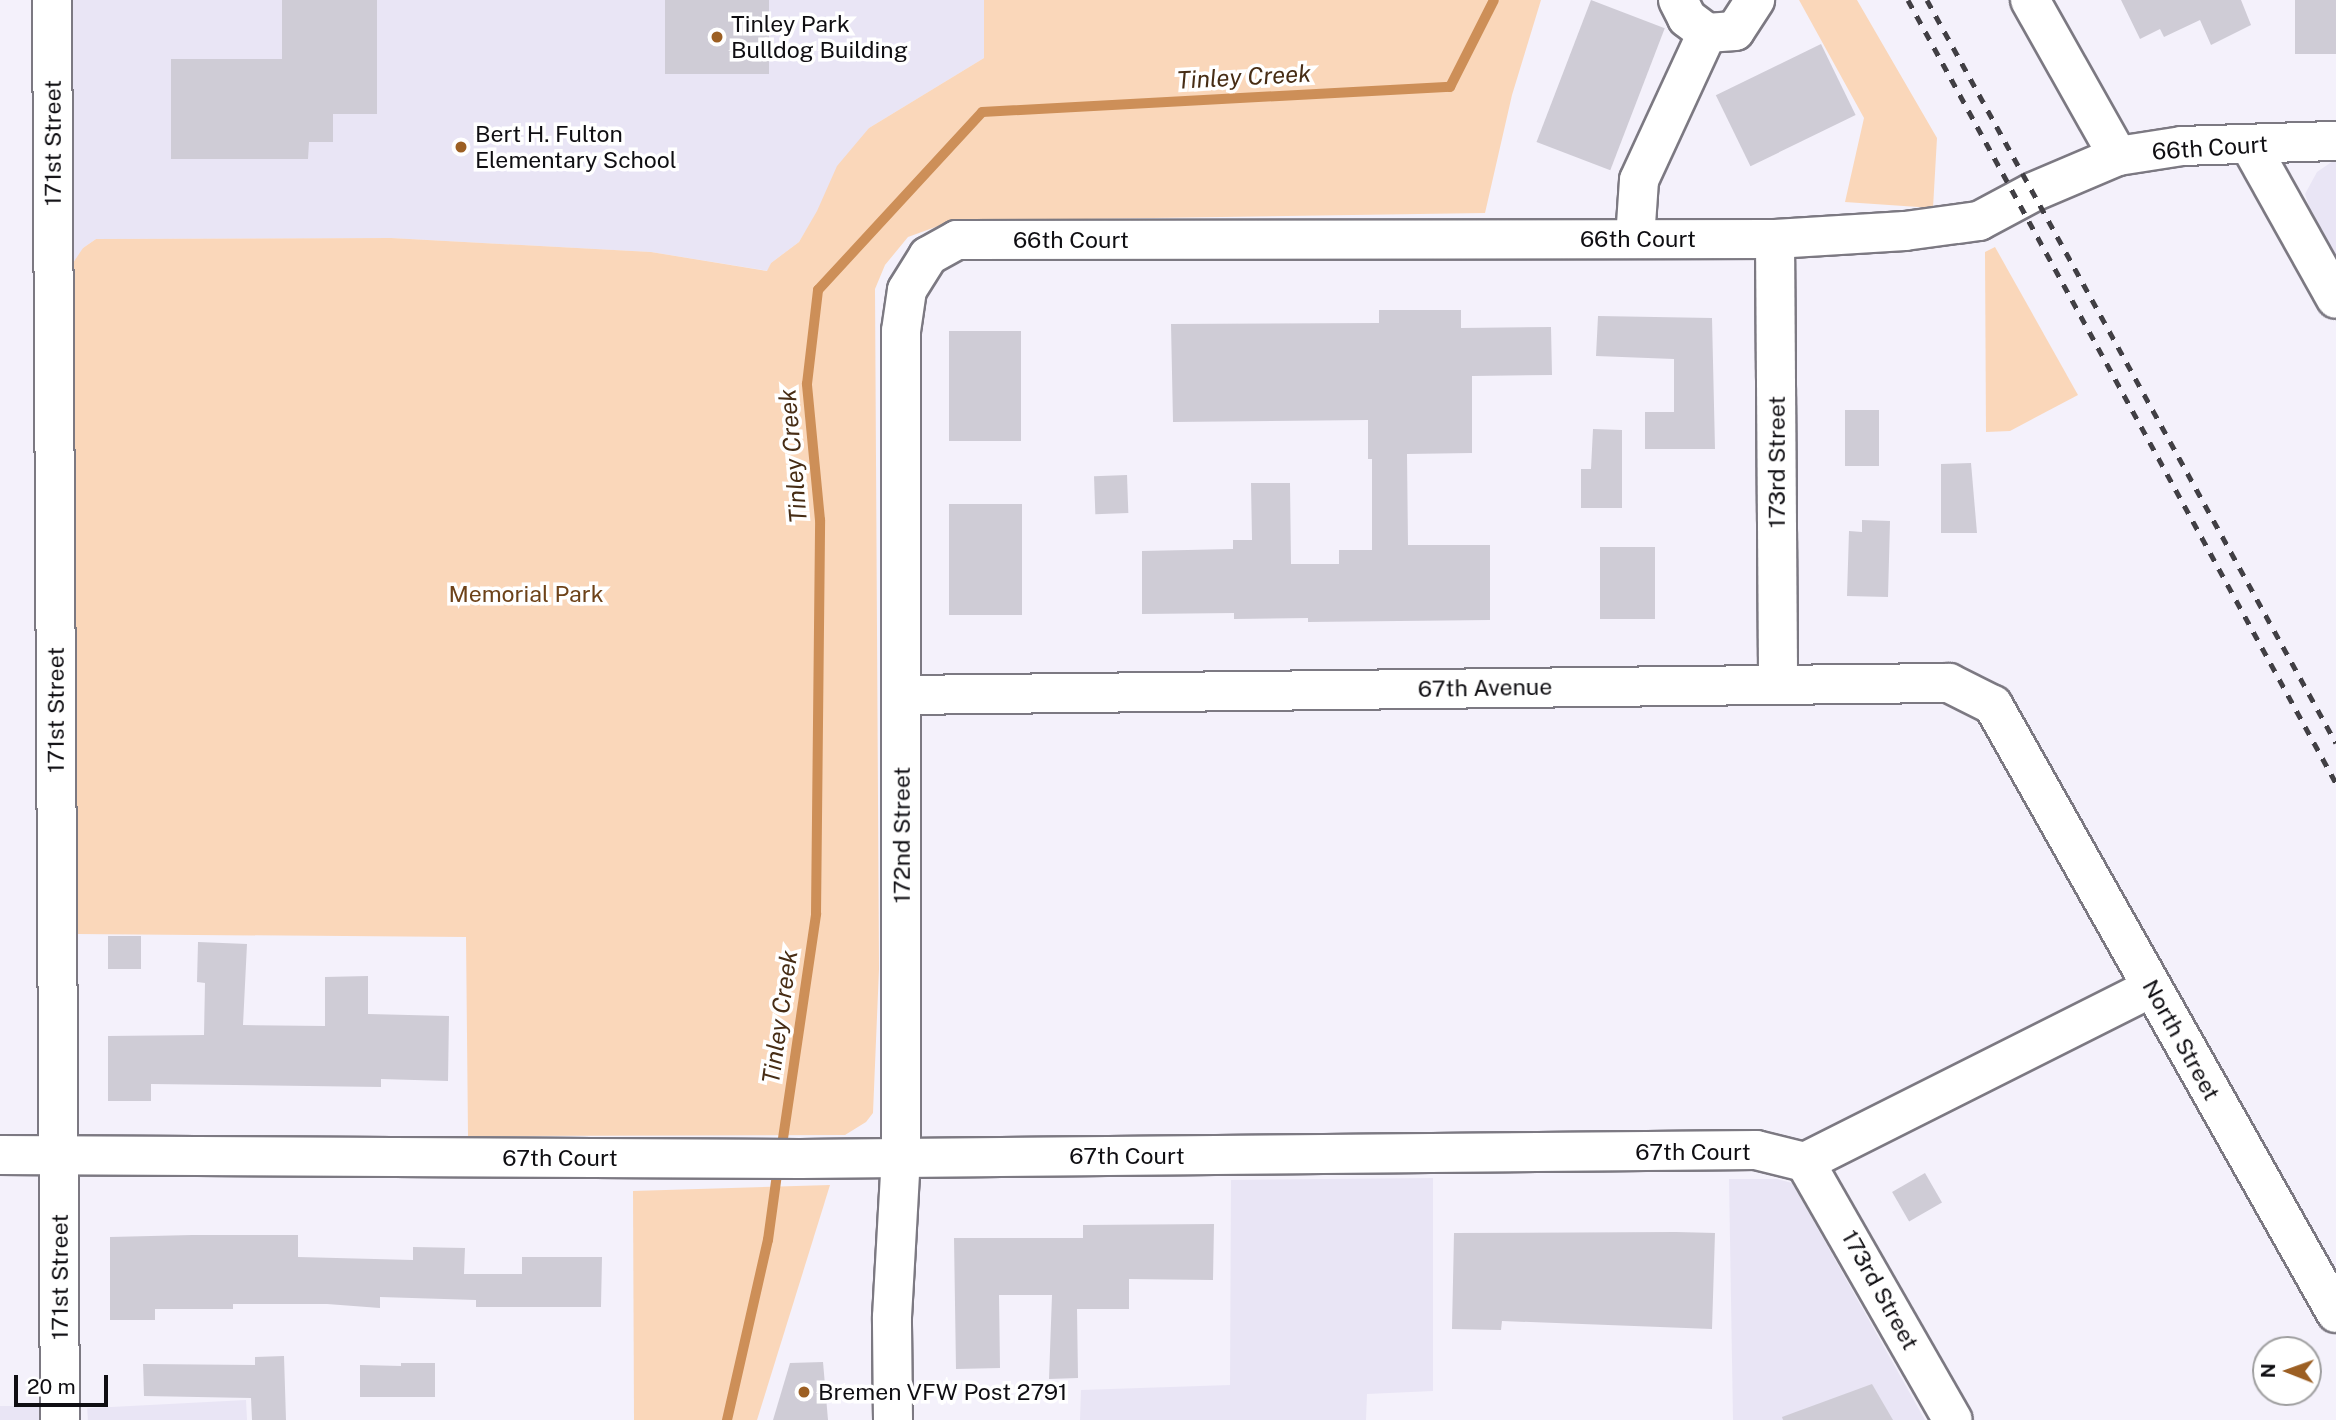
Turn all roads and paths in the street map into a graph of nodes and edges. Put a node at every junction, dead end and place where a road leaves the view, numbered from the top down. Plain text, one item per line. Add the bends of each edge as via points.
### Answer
1 (52, 0) edge
2 (1678, 0) edge
3 (1755, 0) edge
4 (2030, 0) edge
5 (1707, 33) junction
6 (2336, 141) edge
7 (2250, 145) junction
8 (2118, 156) junction
9 (1635, 239) junction
10 (1775, 239) junction
11 (928, 256) joint
12 (2336, 299) edge
13 (1778, 685) junction
14 (902, 695) junction
15 (2029, 766) joint
16 (2151, 988) junction
17 (59, 1154) junction
18 (0, 1155) edge
19 (901, 1158) junction
20 (1805, 1162) junction
21 (2336, 1313) edge
22 (60, 1420) edge
23 (893, 1420) edge
24 (1953, 1420) edge

1 - 17 street, 171st Street
2 - 5 street via 1687,18
3 - 5 street via 1735,31
4 - 8 street
5 - 9 street via 1639,180
6 - 7 street, 66th Court
7 - 8 street, 66th Court via 2182,146
7 - 12 street
8 - 10 street, 66th Court via 1979,221
9 - 10 street, 66th Court
9 - 11 street, 66th Court via 957,240
10 - 13 street, 173rd Street
11 - 14 street, 172nd Street via 906,290 901,331
13 - 14 street, 67th Avenue
13 - 15 street, 67th Avenue via 1949,683 1993,705
14 - 19 street, 172nd Street
15 - 16 street, North Street
16 - 20 street
16 - 21 street, North Street
17 - 18 street, 67th Court
17 - 19 street, 67th Court
17 - 22 street, 171st Street
19 - 20 street, 67th Court via 1756,1150
19 - 23 street, 172nd Street via 892,1317
20 - 24 street, 173rd Street

